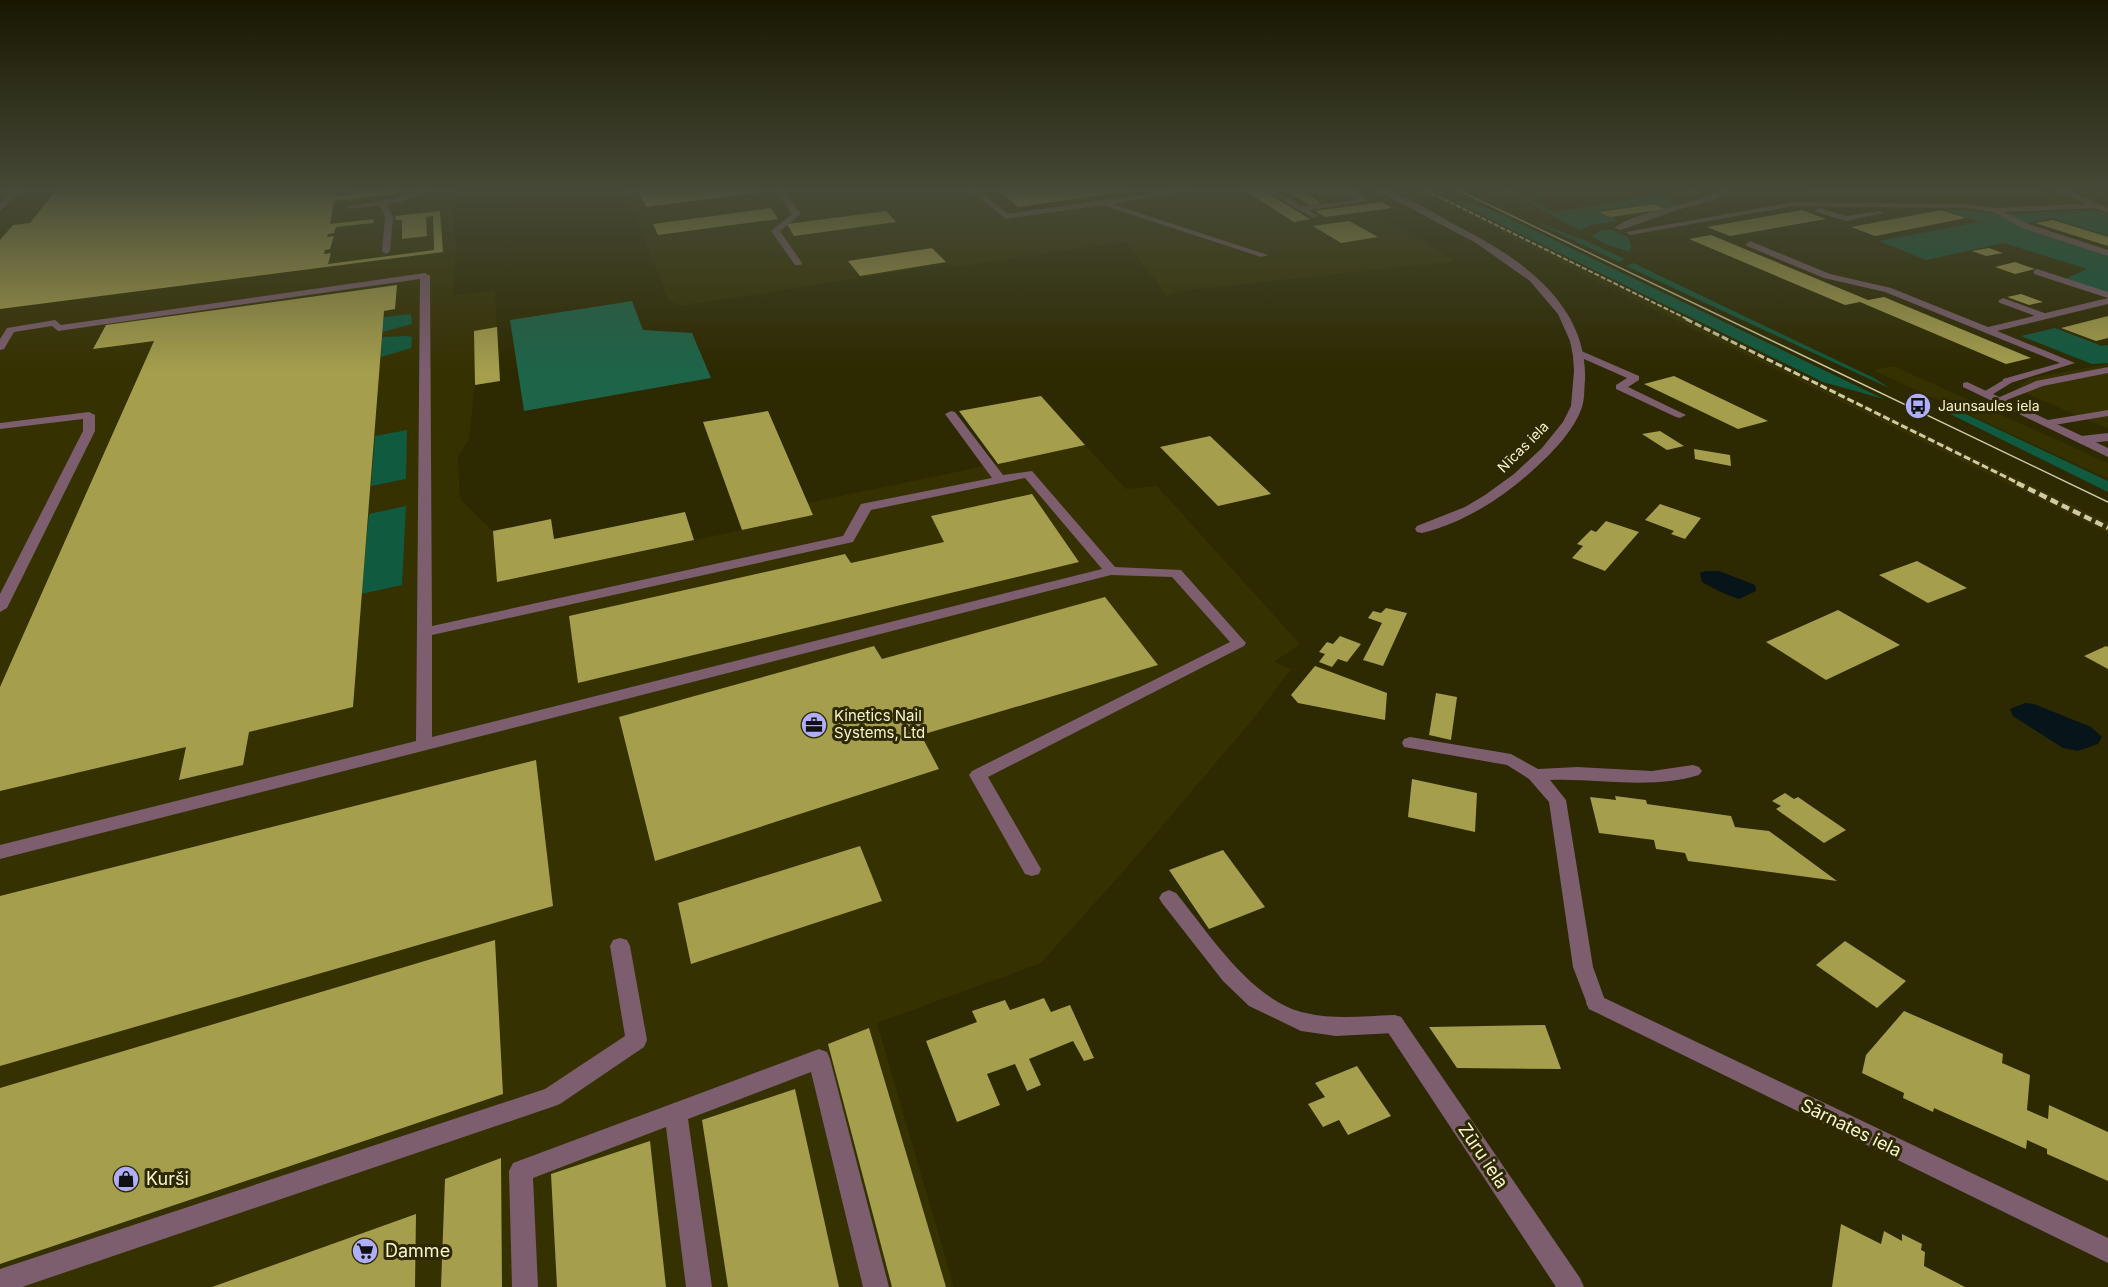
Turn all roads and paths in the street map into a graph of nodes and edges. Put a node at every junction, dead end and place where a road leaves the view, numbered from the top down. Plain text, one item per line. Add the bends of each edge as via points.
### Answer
1 (789, 250) edge
2 (1248, 250) edge
3 (1492, 250) edge
4 (1765, 250) edge
5 (1263, 255) dead end
6 (798, 263) dead end
7 (2037, 272) dead end
8 (2108, 295) edge
9 (2004, 301) dead end
10 (2108, 301) edge
11 (2044, 316) junction
12 (1987, 330) junction
13 (0, 347) edge
14 (1579, 353) junction
15 (2108, 370) edge
16 (1967, 385) dead end
17 (1986, 394) junction
18 (1999, 400) junction
19 (2108, 413) edge
20 (951, 414) dead end
21 (1680, 415) dead end
22 (2048, 423) junction
23 (0, 426) edge
24 (2108, 437) edge
25 (2081, 440) junction
26 (2108, 453) edge
27 (1000, 480) junction
28 (1422, 529) dead end
29 (1111, 571) junction
30 (0, 608) edge
31 (424, 632) junction
32 (1410, 743) dead end
33 (424, 745) junction
34 (1693, 771) dead end
35 (1535, 775) junction
36 (0, 852) edge
37 (1032, 869) dead end
38 (1169, 898) dead end
39 (620, 946) dead end
40 (676, 1113) junction
41 (2108, 1251) edge
42 (0, 1282) edge
43 (525, 1287) edge
44 (699, 1287) edge
45 (876, 1287) edge
46 (1571, 1287) edge

1 - 6 street
2 - 5 street
3 - 14 street, Nīcas iela via 1534,279 1559,308
4 - 12 street via 1827,276 1888,290
7 - 8 street
9 - 11 street
10 - 11 street
11 - 12 street
12 - 17 street via 2070,363 2007,381
13 - 31 street via 11,330 55,324 58,328 425,276
14 - 21 street via 1635,378 1620,387
14 - 28 street, Nīcas iela via 1577,407 1552,442 1518,477 1477,505
15 - 18 street via 2040,383
16 - 17 street
17 - 18 street
18 - 22 street
19 - 22 street
20 - 27 street
22 - 25 street
23 - 30 street via 89,415 89,431
24 - 25 street
25 - 26 street
27 - 29 street via 1028,474
27 - 31 street via 866,507 848,539
29 - 33 street
29 - 37 street via 1176,573 1239,643 978,775
31 - 33 street
32 - 35 street via 1511,760
33 - 36 street
34 - 35 street via 1652,777
35 - 41 street, Sārnates iela via 1557,800 1583,968 1596,1004
38 - 46 street, Zūru iela via 1230,975 1256,1000 1301,1022 1336,1027 1394,1024
39 - 42 street via 636,1040 552,1097
40 - 43 street via 521,1171
40 - 44 street
40 - 45 street via 819,1059

